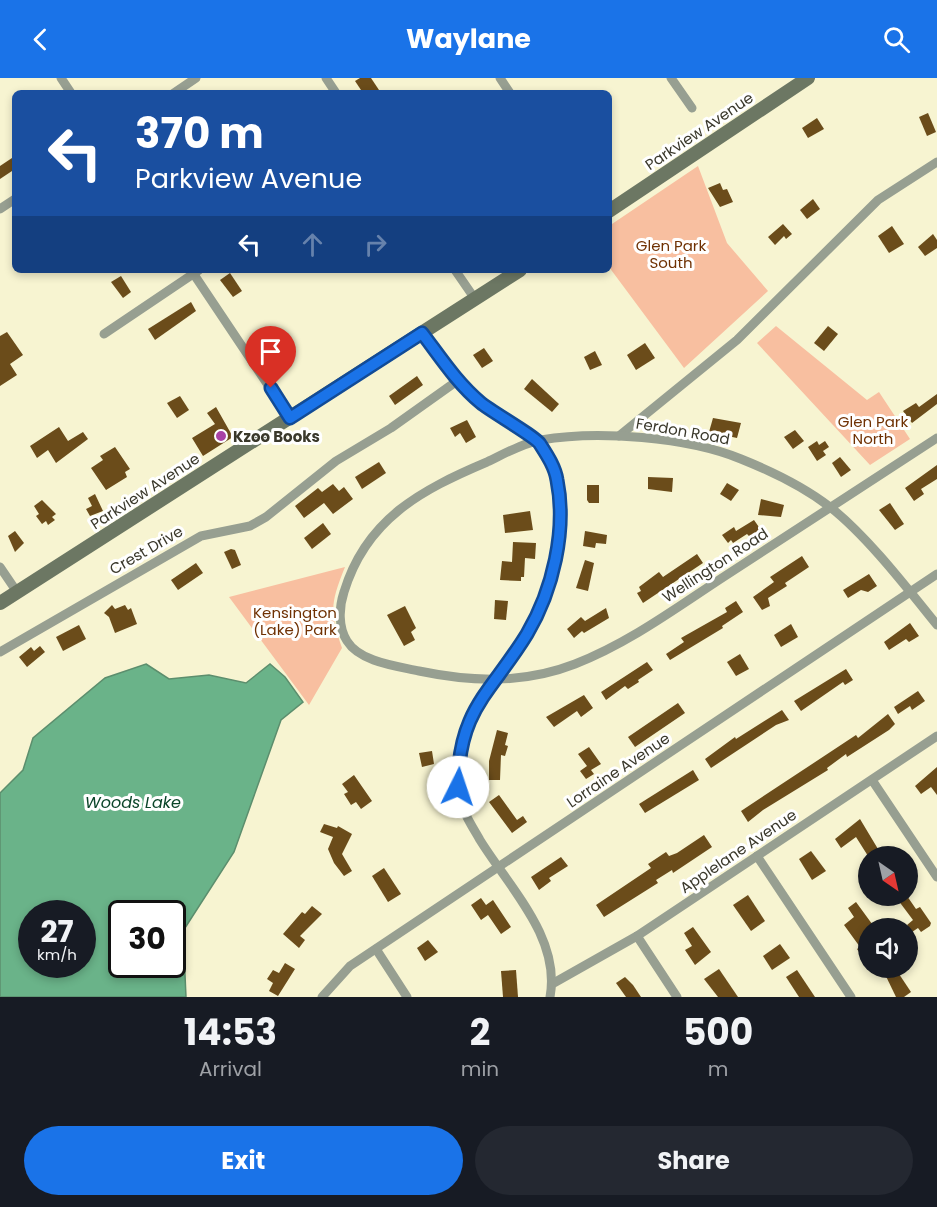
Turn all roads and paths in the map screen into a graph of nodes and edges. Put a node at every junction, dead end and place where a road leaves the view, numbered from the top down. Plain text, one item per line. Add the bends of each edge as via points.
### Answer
1 (196, 78) edge
2 (671, 78) edge
3 (808, 78) edge
4 (178, 90) edge
5 (692, 108) dead end
6 (937, 162) edge
7 (612, 209) edge
8 (192, 273) edge
9 (196, 273) edge
10 (457, 273) edge
11 (515, 273) edge
12 (475, 299) junction
13 (422, 333) junction
14 (104, 334) dead end
15 (458, 381) junction
16 (290, 418) junction
17 (619, 436) junction
18 (937, 438) edge
19 (538, 440) junction
20 (830, 507) junction
21 (0, 567) edge
22 (937, 574) edge
23 (17, 592) junction
24 (910, 592) junction
25 (0, 603) edge
26 (937, 625) edge
27 (0, 652) edge
28 (494, 680) junction
29 (937, 736) edge
30 (872, 780) junction
31 (757, 856) junction
32 (498, 868) junction
33 (937, 877) edge
34 (637, 936) junction
35 (376, 949) junction
36 (552, 984) junction
37 (322, 997) edge
38 (407, 997) edge
39 (550, 997) edge
40 (677, 997) edge
41 (851, 997) edge

1 - 4 street
2 - 5 street
3 - 7 street, Parkview Avenue
6 - 17 street via 878,200 737,340
8 - 14 street
9 - 16 street
10 - 12 street
11 - 12 street, Parkview Avenue
12 - 13 street, Parkview Avenue
13 - 15 street
13 - 16 street, Parkview Avenue
15 - 19 street via 501,419
15 - 27 street, Crest Drive via 336,461 266,517 250,526 201,536
16 - 23 street, Parkview Avenue
17 - 19 street, Ferdon Road
17 - 20 street, Ferdon Road via 737,457 783,478
18 - 20 street, Wellington Road
19 - 28 street via 557,478 557,547 542,605
19 - 28 street, Wellington Road via 437,485 395,512 373,533 360,553 350,570 340,605 342,632 357,651 384,662 437,674
20 - 24 street, Ferdon Road
20 - 28 street, Wellington Road via 618,644 553,672
21 - 23 street
22 - 24 street, Lorraine Avenue
23 - 25 street, Parkview Avenue
24 - 26 street, Ferdon Road
24 - 32 street, Lorraine Avenue
28 - 32 street via 469,722 462,745 458,787 468,820
29 - 30 street, Applelane Avenue
30 - 31 street, Applelane Avenue
30 - 33 street
31 - 34 street, Applelane Avenue
31 - 41 street
32 - 35 street, Lorraine Avenue
32 - 36 street via 540,933 547,949
34 - 36 street, Applelane Avenue
34 - 40 street
35 - 37 street, Lorraine Avenue via 350,966
35 - 38 street
36 - 39 street

